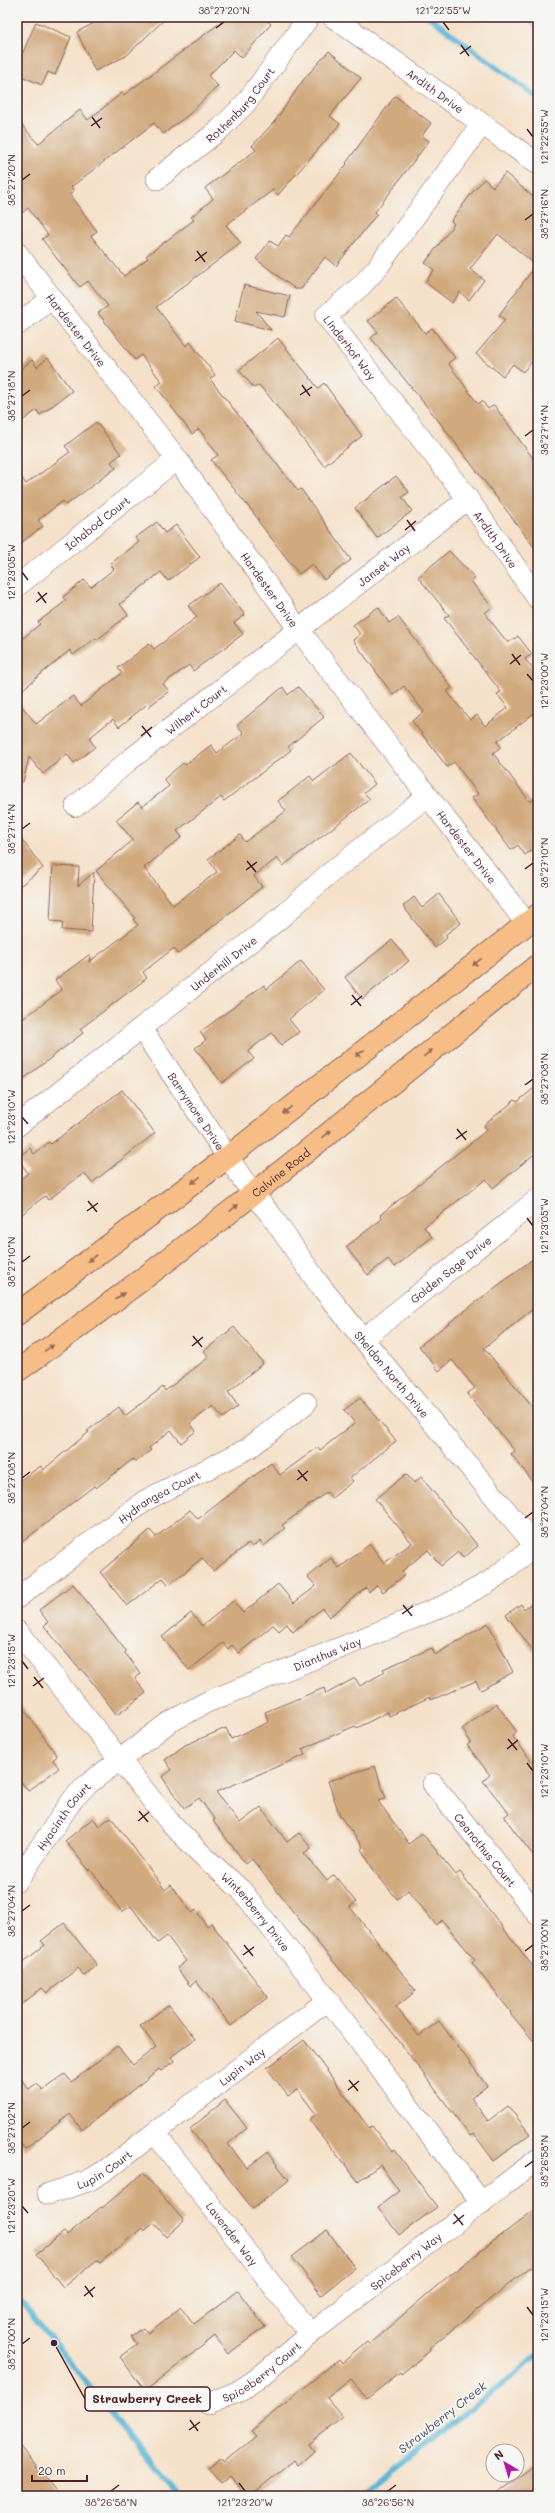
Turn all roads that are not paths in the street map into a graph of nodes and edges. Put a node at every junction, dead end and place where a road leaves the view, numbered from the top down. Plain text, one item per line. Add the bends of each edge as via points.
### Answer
1 (309, 17) edge
2 (333, 17) edge
3 (482, 124) junction
4 (538, 164) edge
5 (157, 179) dead end
6 (17, 253) edge
7 (52, 298) junction
8 (17, 325) edge
9 (176, 459) junction
10 (468, 499) junction
11 (17, 586) edge
12 (538, 599) edge
13 (299, 630) junction
14 (426, 797) junction
15 (76, 806) dead end
16 (532, 919) edge
17 (538, 965) edge
18 (141, 1028) junction
19 (17, 1126) edge
20 (228, 1157) junction
21 (252, 1193) junction
22 (538, 1199) edge
23 (17, 1314) edge
24 (363, 1339) junction
25 (17, 1371) edge
26 (306, 1403) dead end
27 (537, 1547) edge
28 (17, 1598) edge
29 (17, 1631) edge
30 (118, 1760) junction
31 (433, 1784) dead end
32 (17, 1881) edge
33 (538, 1915) edge
34 (328, 2000) junction
35 (155, 2133) junction
36 (538, 2159) edge
37 (48, 2194) dead end
38 (482, 2203) junction
39 (310, 2334) junction
40 (208, 2404) dead end

1 - 5 street, Rothenburg Court via 245,104 220,130
2 - 3 street, Ardith Drive
3 - 4 street, Ardith Drive
3 - 10 street, Linderhof Way via 378,268 326,316
6 - 7 street, Hardester Drive
7 - 8 street
7 - 9 street, Hardester Drive
9 - 11 street, Ichabod Court
9 - 13 street, Hardester Drive
10 - 12 street, Ardith Drive
10 - 13 street, Janset Way
13 - 14 street, Hardester Drive
13 - 15 street, Wilhert Court via 127,762
14 - 16 street, Hardester Drive
14 - 18 street, Underhill Drive via 324,878 284,915
16 -> 20 main road
21 -> 17 main road, Calvine Road
18 - 19 street, Underhill Drive
18 - 20 street, Barrymore Drive
20 - 21 street, Barrymore Drive
20 -> 23 main road
21 - 24 street, Sheldon North Drive
25 -> 21 main road, Calvine Road via 89,1320
22 - 24 street, Golden Sage Drive
24 - 27 street, Sheldon North Drive
26 - 28 street, Hydrangea Court via 249,1448 146,1500
27 - 30 street, Dianthus Way via 489,1582 448,1604 207,1702 168,1723
29 - 30 street, Winterberry Drive
30 - 32 street, Hyacinth Court via 73,1799
30 - 34 street, Winterberry Drive via 168,1820 241,1890
31 - 33 street, Ceanothus Court
34 - 35 street, Lupin Way
34 - 38 street, Winterberry Drive
35 - 37 street, Lupin Court via 88,2181
35 - 39 street, Lavender Way
36 - 38 street, Spiceberry Way
38 - 39 street, Spiceberry Way
39 - 40 street, Spiceberry Court via 257,2379 237,2392

